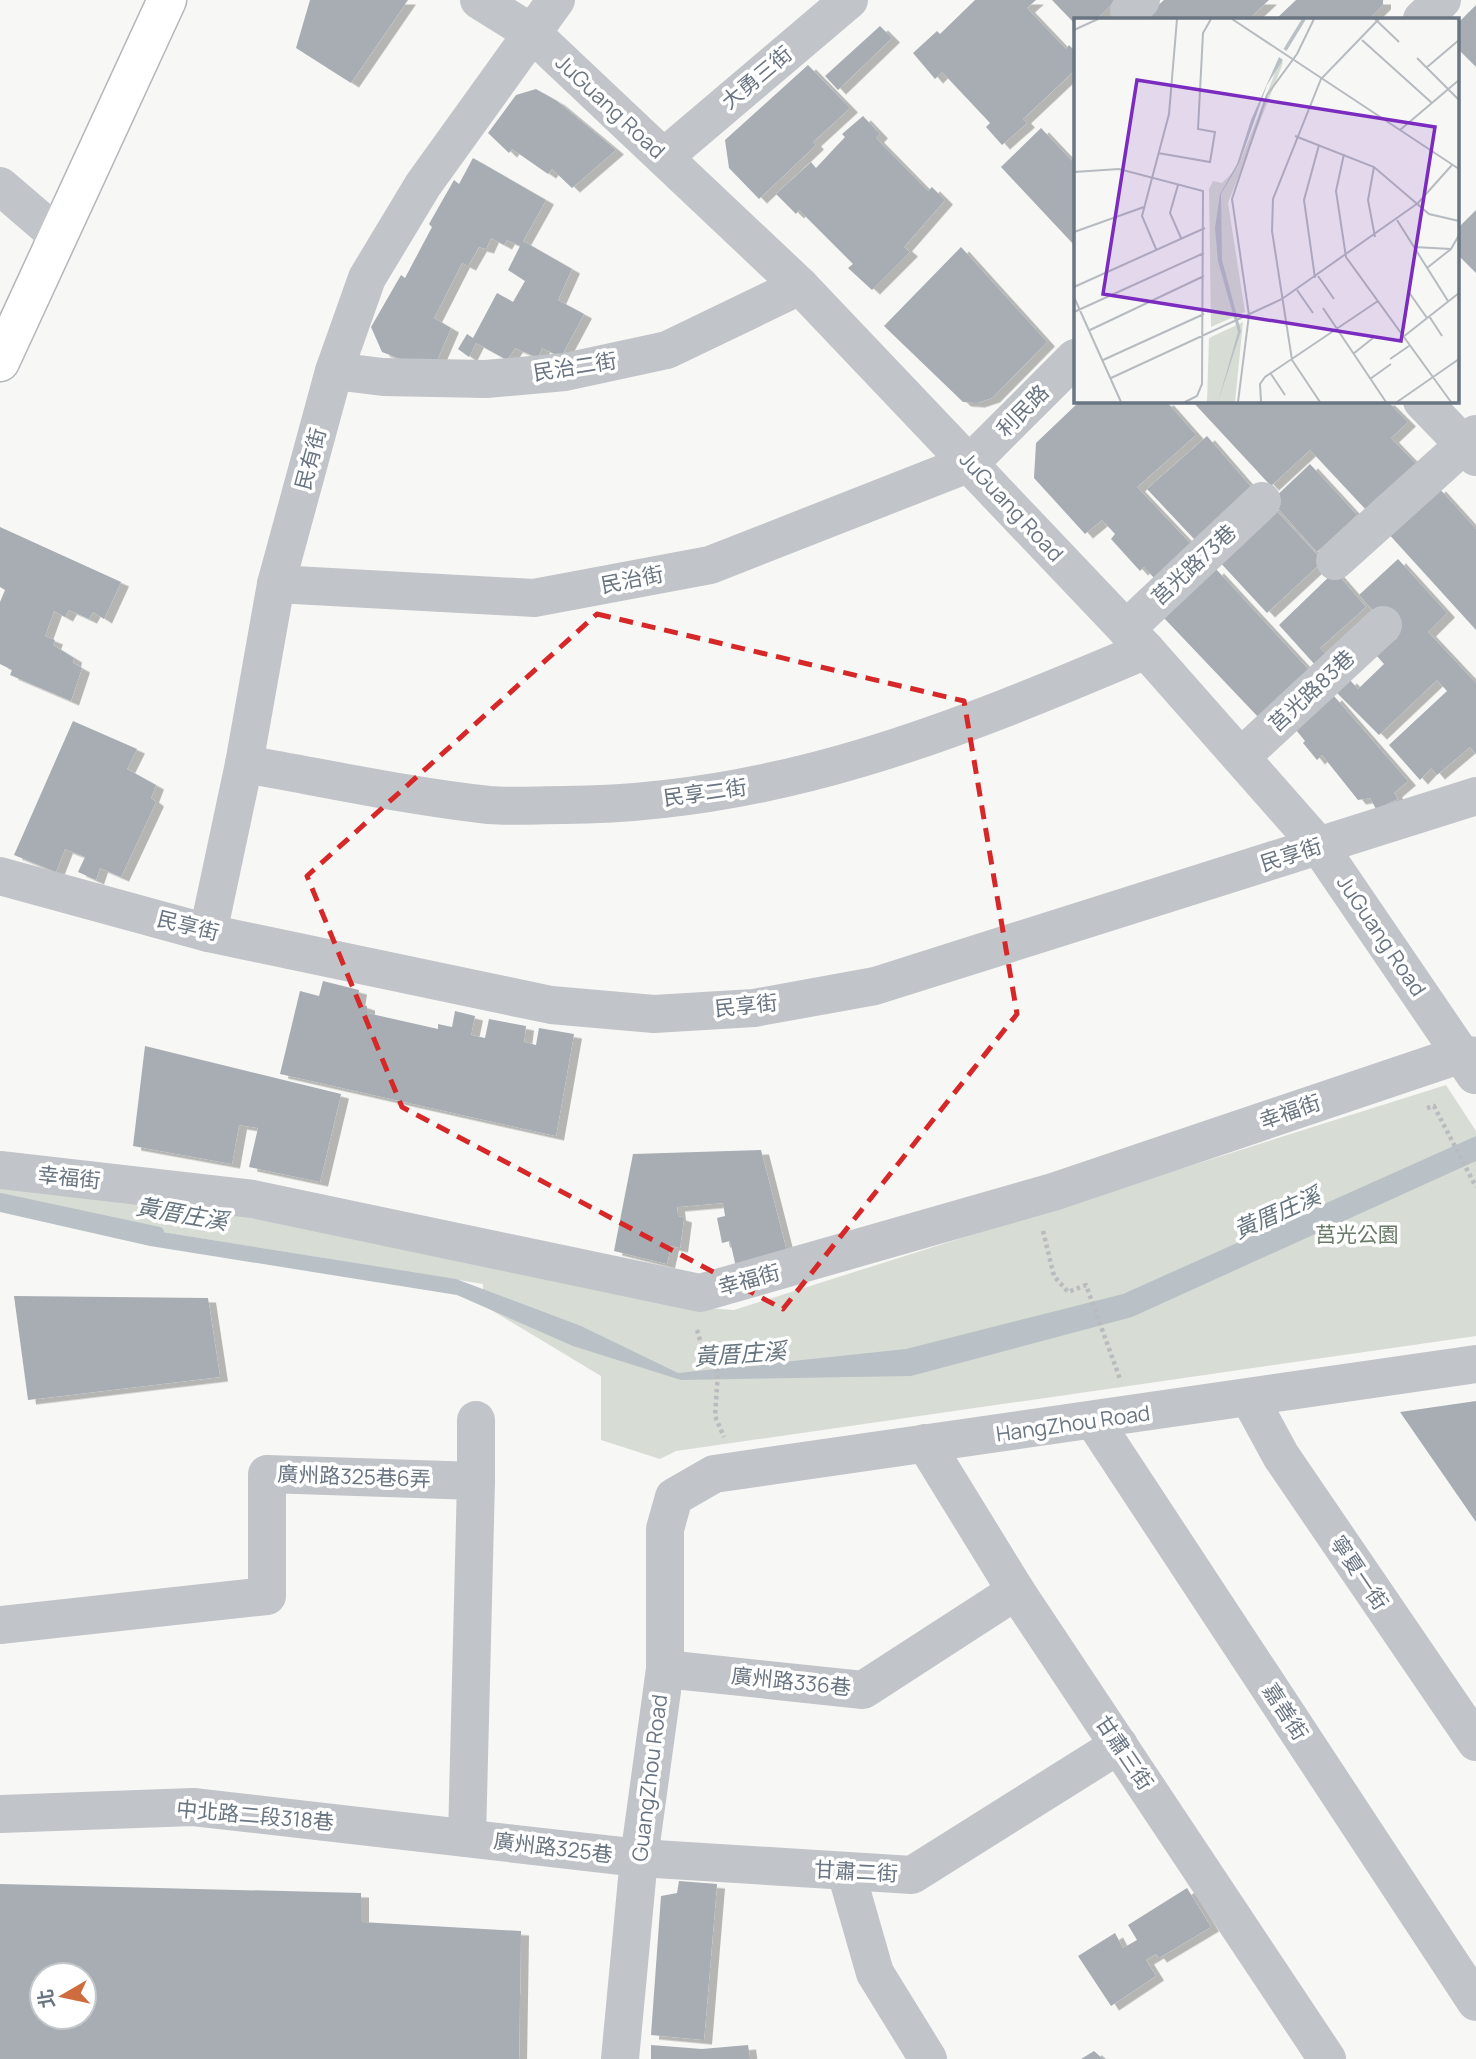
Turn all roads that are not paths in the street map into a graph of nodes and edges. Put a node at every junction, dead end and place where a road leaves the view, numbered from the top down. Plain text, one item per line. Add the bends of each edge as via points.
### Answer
1 (167, 0) edge
2 (479, 0) edge
3 (556, 0) edge
4 (1442, 0) edge
5 (834, 6) edge
6 (1423, 18) edge
7 (532, 33) junction
8 (664, 157) junction
9 (0, 186) edge
10 (56, 234) junction
11 (800, 286) junction
12 (1074, 359) edge
13 (0, 362) edge
14 (334, 372) junction
15 (1423, 402) edge
16 (1472, 445) edge
17 (970, 463) junction
18 (1262, 501) dead end
19 (1335, 561) dead end
20 (276, 584) junction
21 (1383, 625) dead end
22 (1136, 640) junction
23 (1241, 757) junction
24 (244, 764) junction
25 (1476, 796) edge
26 (1320, 846) junction
27 (0, 876) edge
28 (208, 933) junction
29 (1471, 1062) edge
30 (0, 1170) edge
31 (1476, 1364) edge
32 (1250, 1399) junction
33 (477, 1420) dead end
34 (1094, 1421) junction
35 (925, 1443) junction
36 (476, 1481) junction
37 (674, 1497) joint
38 (1016, 1591) junction
39 (0, 1625) edge
40 (665, 1669) junction
41 (1476, 1742) edge
42 (1119, 1745) junction
43 (0, 1814) edge
44 (467, 1838) junction
45 (639, 1858) junction
46 (846, 1872) junction
47 (1476, 2002) edge
48 (620, 2059) edge
49 (928, 2059) edge
50 (1327, 2059) edge

1 - 10 main road
2 - 7 lane, JuGuang Road
3 - 7 lane, 民有街
4 - 6 lane
5 - 8 lane, 大勇三街
7 - 8 lane, JuGuang Road
7 - 14 lane, 民有街 via 423,185 367,278
8 - 11 lane, JuGuang Road
9 - 10 lane
10 - 13 main road
11 - 14 lane, 民治二街 via 667,351 565,372 486,379
11 - 17 lane, JuGuang Road
12 - 17 lane, 利民路
14 - 20 lane, 民有街
15 - 16 lane
16 - 19 lane
17 - 20 lane, 民治街 via 710,565 534,598
17 - 22 lane, JuGuang Road
18 - 22 lane, 莒光路73巷
20 - 24 lane, 民有街
21 - 23 lane, 莒光路83巷
22 - 23 lane, JuGuang Road
22 - 24 lane, 民享二街 via 1004,710 854,762 741,790 628,804 491,805
23 - 26 lane, JuGuang Road
24 - 28 lane, 民有街
25 - 26 lane, 民享街
26 - 28 lane, 民享街 via 875,986 754,1008 654,1014 551,1005
26 - 29 lane, JuGuang Road
27 - 28 lane, 民享街
29 - 30 lane, 幸福街 via 1053,1192 700,1293 253,1199
31 - 32 lane, HangZhou Road
32 - 34 lane, HangZhou Road
32 - 41 lane, 寧夏一街 via 1281,1456
33 - 36 lane
34 - 35 lane, HangZhou Road
34 - 47 lane, 嘉善街
35 - 37 lane, HangZhou Road via 714,1475
35 - 38 lane, 甘肅三街
36 - 39 lane, 廣州路325巷6弄 via 267,1474 267,1596
36 - 44 lane
37 - 40 lane, GuangZhou Road via 665,1530
38 - 40 lane, 廣州路336巷 via 863,1690
38 - 42 lane, 甘肅三街
40 - 45 lane, GuangZhou Road
42 - 46 lane, 甘肅二街 via 912,1875
42 - 50 lane, 甘肅三街
43 - 44 lane, 中北路二段318巷 via 193,1807
44 - 45 lane, 廣州路325巷
45 - 46 lane, 甘肅二街
45 - 48 lane, GuangZhou Road
46 - 49 lane via 875,1973

